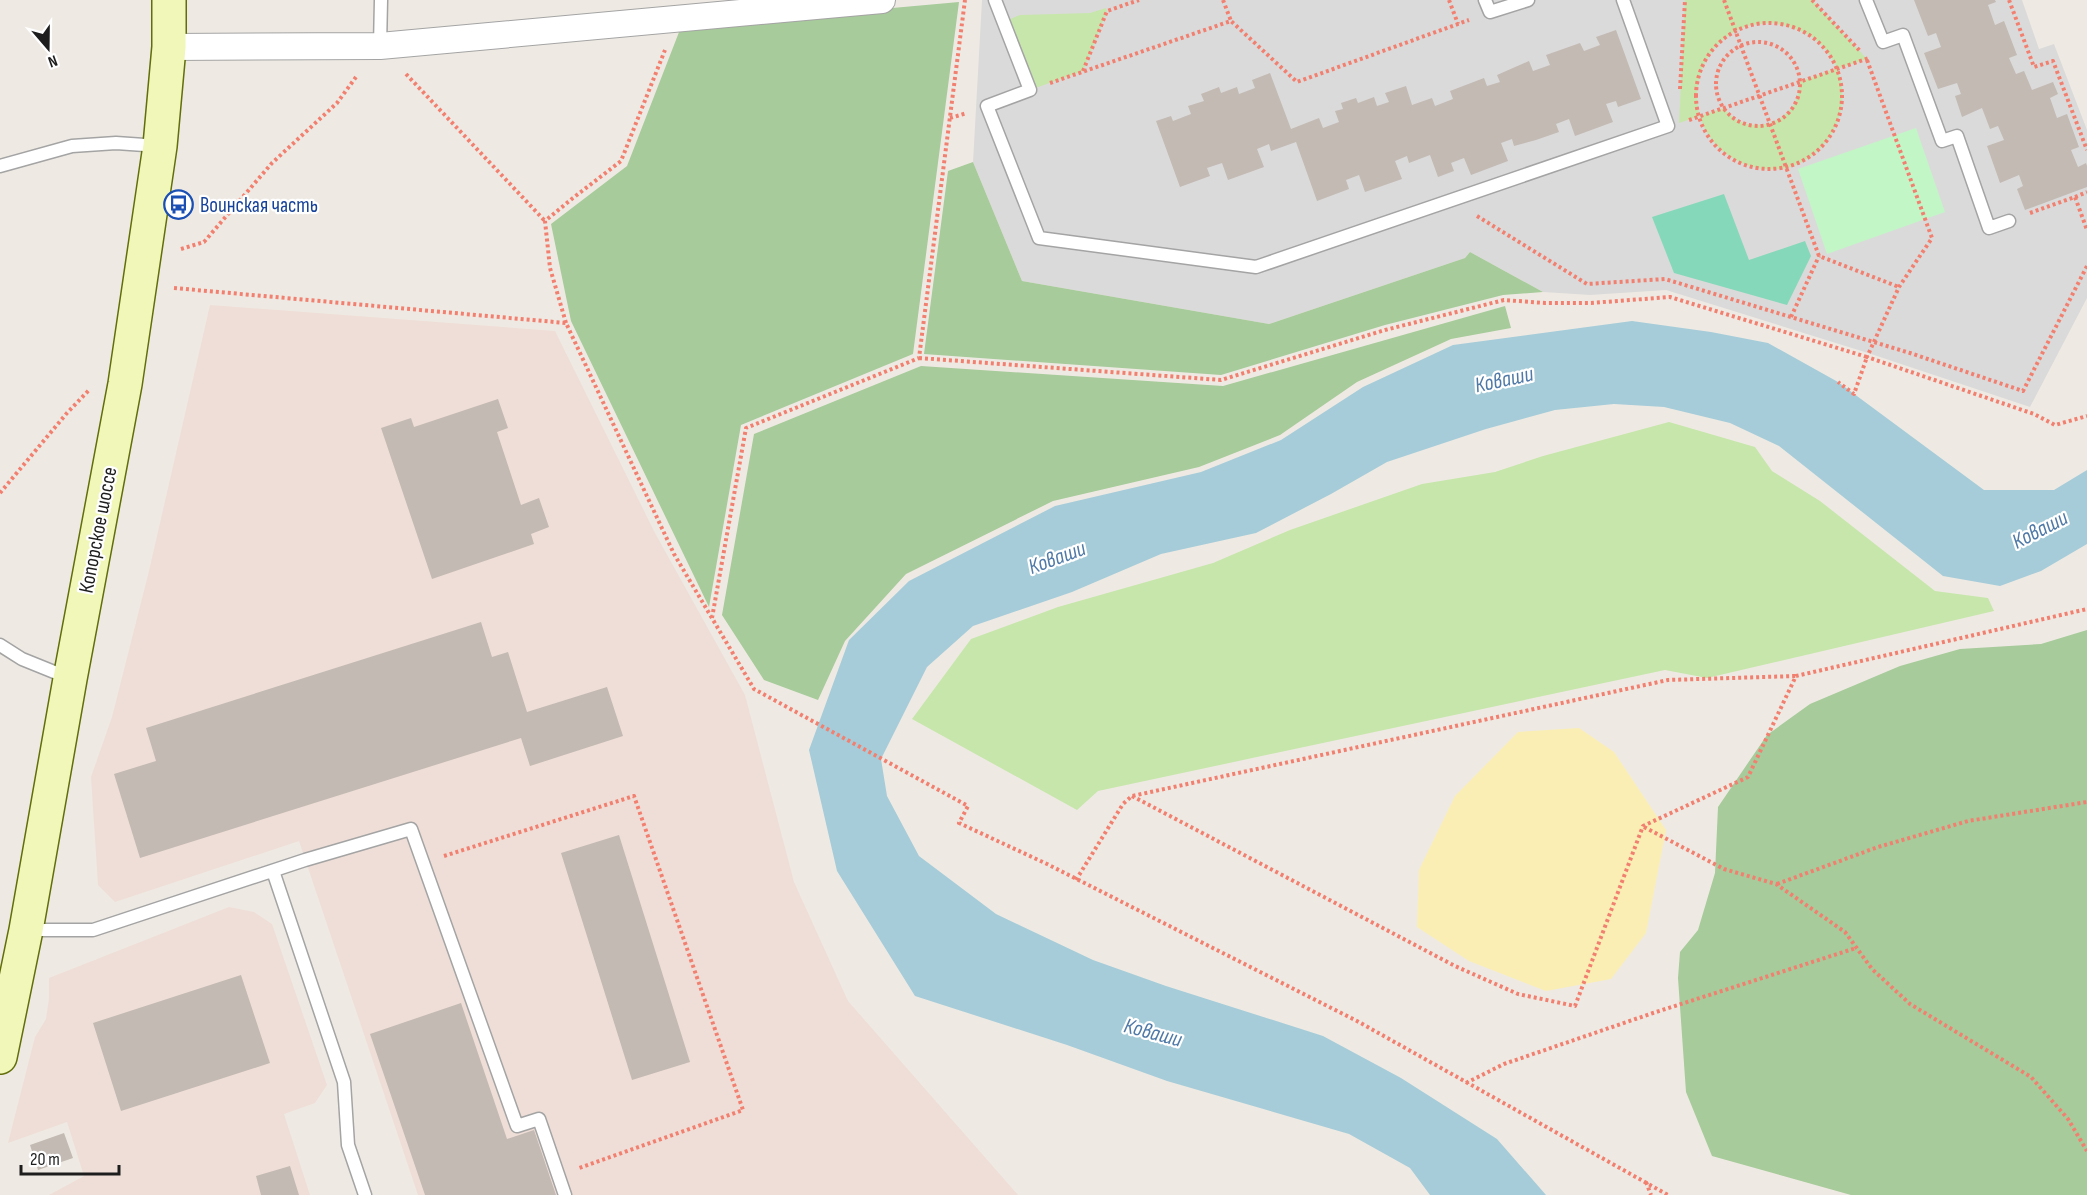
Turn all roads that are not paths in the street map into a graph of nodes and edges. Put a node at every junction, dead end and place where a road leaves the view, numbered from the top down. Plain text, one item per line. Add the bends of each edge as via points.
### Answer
1 (381, 0) edge
2 (882, 0) edge
3 (995, 0) edge
4 (1485, 0) edge
5 (1527, 0) edge
6 (1623, 0) edge
7 (1866, 0) edge
8 (170, 3) edge
9 (380, 46) junction
10 (169, 47) junction
11 (160, 146) junction
12 (0, 166) edge
13 (2009, 221) road end
14 (0, 645) edge
15 (70, 679) junction
16 (273, 871) junction
17 (26, 930) junction
18 (0, 1057) edge
19 (365, 1195) edge
20 (565, 1195) edge

1 - 9 lane
2 - 9 street
3 - 6 lane via 1030,90 987,106 1039,238 1256,267 1673,124
4 - 5 lane via 1490,12
7 - 13 lane via 1883,42 1903,35 1942,141 1957,136 1989,228
8 - 10 main road, Копорское шоссе
9 - 10 street
10 - 11 main road, Копорское шоссе
11 - 12 lane via 72,146
11 - 15 main road, Копорское шоссе via 125,384
14 - 15 lane
15 - 17 main road, Копорское шоссе
16 - 17 lane via 93,930
16 - 19 lane via 344,1082 348,1145
16 - 20 lane via 411,829 517,1126 539,1119
17 - 18 main road, Копорское шоссе

